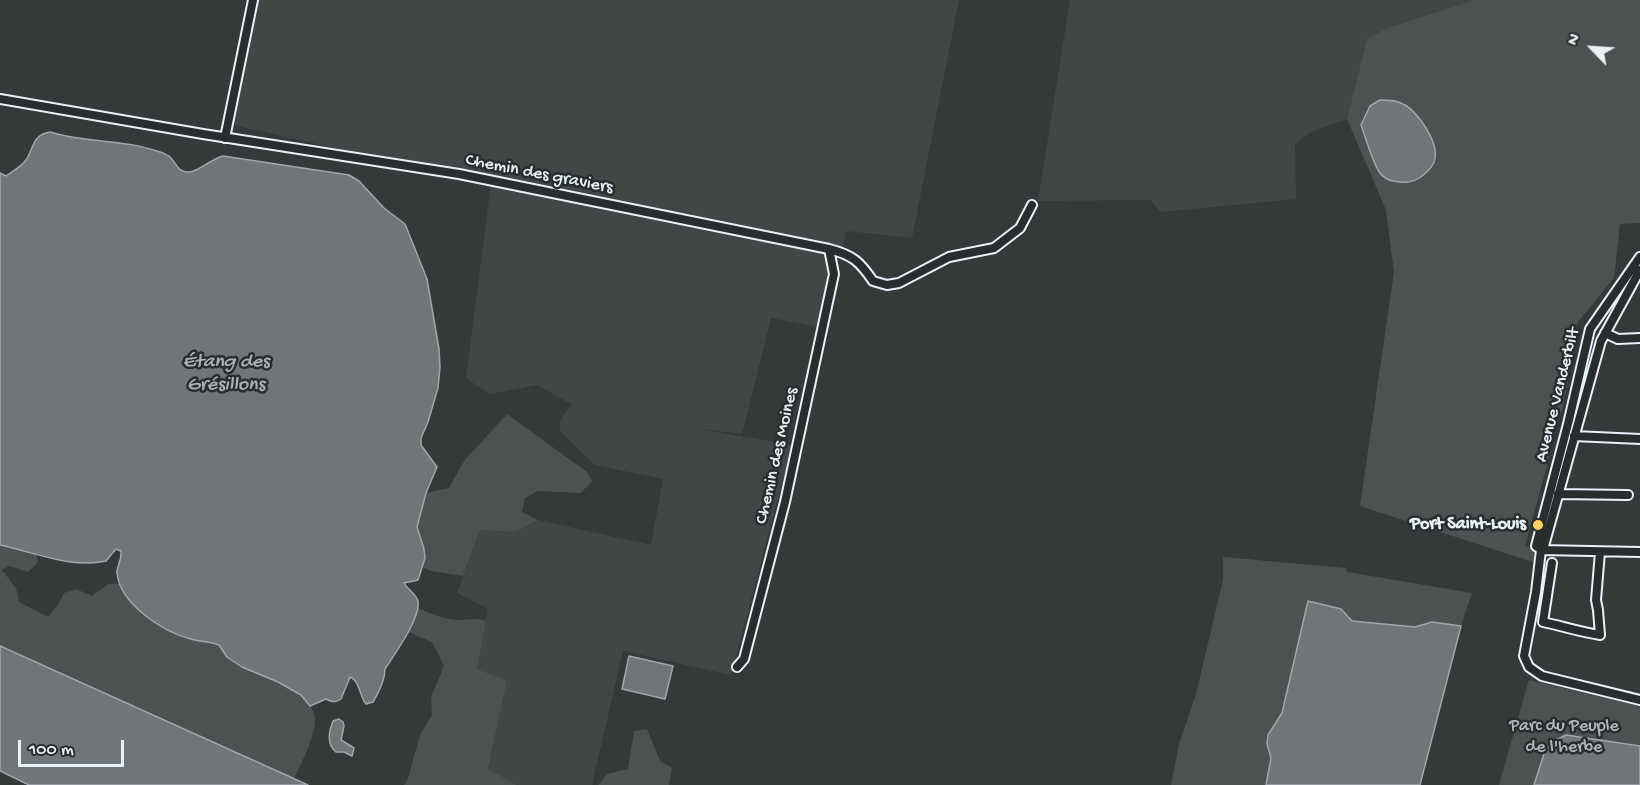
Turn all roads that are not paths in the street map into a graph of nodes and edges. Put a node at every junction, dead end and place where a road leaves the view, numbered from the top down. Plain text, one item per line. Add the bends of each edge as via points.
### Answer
1 (253, 0) edge
2 (0, 99) edge
3 (225, 138) junction
4 (1032, 205) dead end
5 (829, 249) junction
6 (1640, 257) edge
7 (1640, 270) edge
8 (1605, 333) junction
9 (1640, 338) edge
10 (1574, 436) junction
11 (1640, 439) edge
12 (1558, 494) junction
13 (1628, 495) dead end
14 (1541, 550) junction
15 (1600, 552) junction
16 (1640, 552) edge
17 (1552, 563) dead end
18 (1536, 592) junction
19 (1547, 594) junction
20 (737, 667) dead end
21 (1640, 700) edge

1 - 3 street
2 - 3 street, Chemin des graviers
3 - 5 street, Chemin des graviers via 459,174
4 - 5 street, Chemin des graviers via 1020,228 994,248 949,257 900,283 873,281 860,261
5 - 20 street, Chemin des Moines via 834,274 784,502 744,659
6 - 14 street, Avenue Vanderbilt via 1590,329 1536,546
7 - 8 street, Avenue Vanderbilt
8 - 9 street via 1618,339
8 - 10 street, Avenue Vanderbilt
10 - 11 street
10 - 12 street, Avenue Vanderbilt
12 - 13 street
12 - 14 street, Avenue Vanderbilt
14 - 15 street
14 - 18 street, Avenue Vanderbilt
15 - 16 street
15 - 19 street via 1596,600 1600,635 1543,622
17 - 19 street
18 - 19 street
18 - 21 street, Avenue Vanderbilt via 1524,656 1529,667 1542,676

